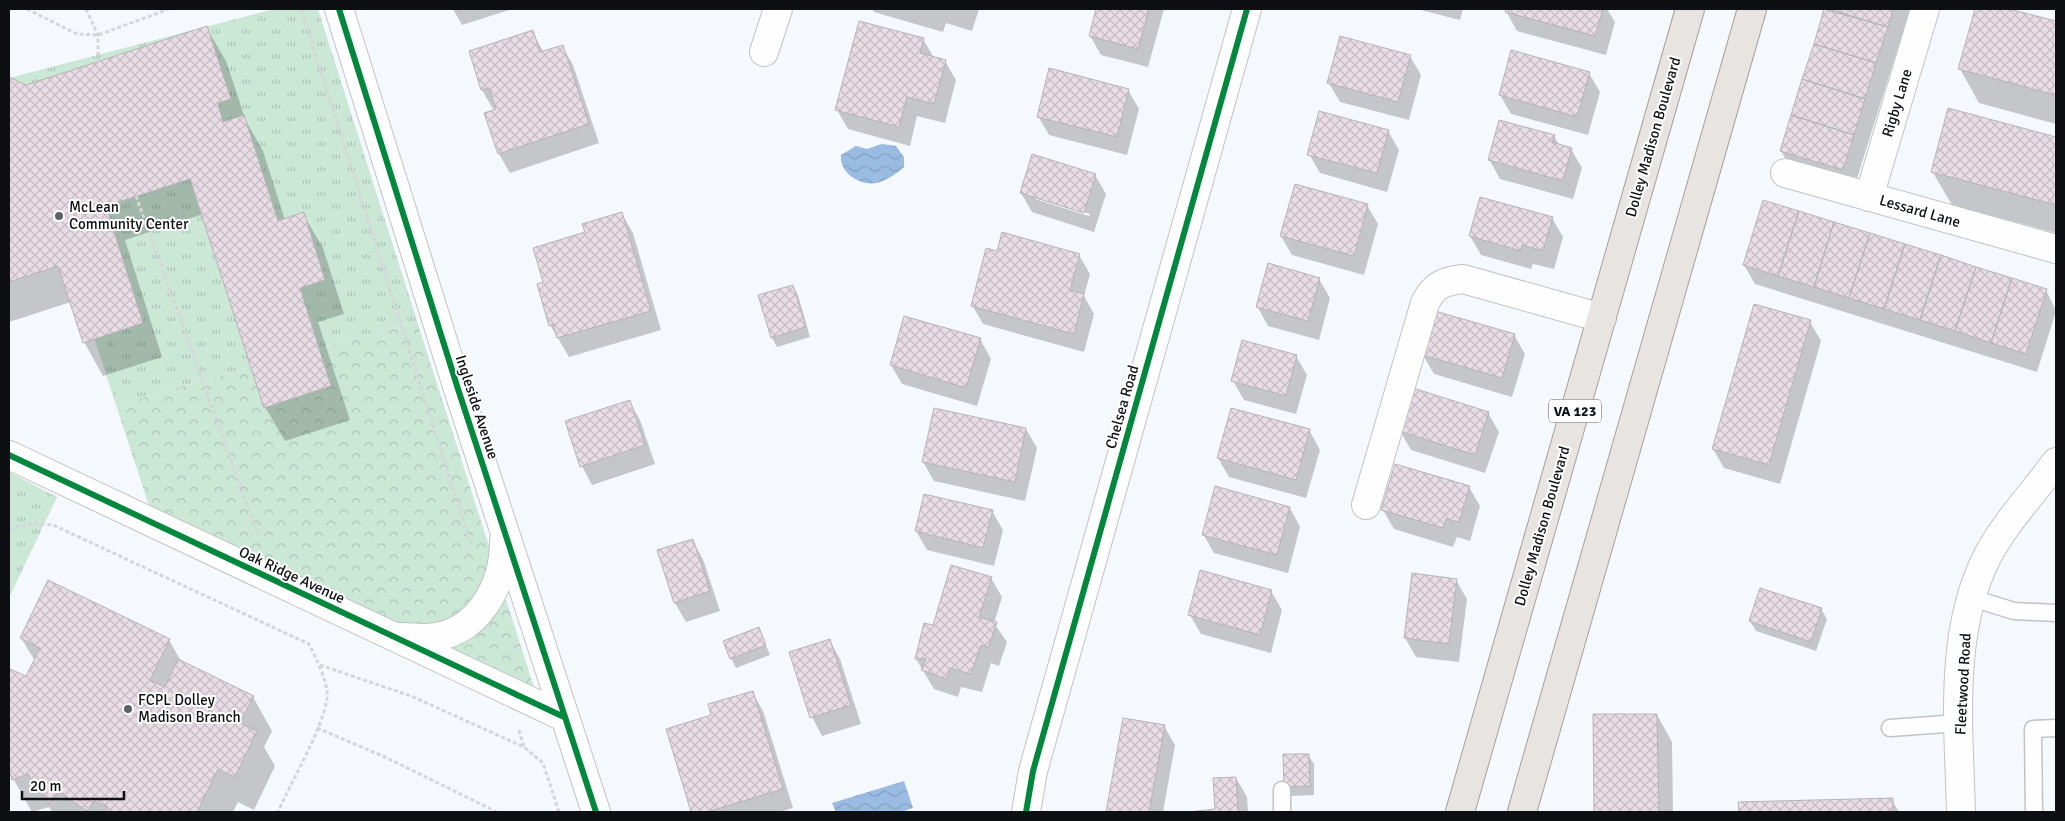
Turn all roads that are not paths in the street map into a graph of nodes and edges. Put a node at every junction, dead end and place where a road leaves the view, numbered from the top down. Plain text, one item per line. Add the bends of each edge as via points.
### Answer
1 (339, 9) edge
2 (778, 9) edge
3 (1247, 9) edge
4 (1690, 9) edge
5 (1752, 9) edge
6 (1925, 9) edge
7 (764, 52) dead end
8 (1784, 173) dead end
9 (1870, 197) junction
10 (2056, 249) edge
11 (1602, 318) junction
12 (9, 455) edge
13 (2056, 462) edge
14 (1366, 505) dead end
15 (504, 532) junction
16 (1972, 598) junction
17 (2056, 613) edge
18 (393, 636) junction
19 (564, 717) junction
20 (1959, 722) junction
21 (1890, 728) dead end
22 (2056, 728) edge
23 (1282, 790) dead end
24 (596, 812) edge
25 (1026, 812) edge
26 (1282, 812) edge
27 (1460, 812) edge
28 (1522, 812) edge
29 (1960, 812) edge
30 (2034, 812) edge

1 - 15 street, Ingleside Avenue
2 - 7 street
3 - 25 street, Chelsea Road via 1035,762
4 - 11 main road, Dolley Madison Boulevard / VA 123
5 - 28 main road
6 - 9 street, Rigby Lane
8 - 9 street, Lessard Lane
9 - 10 street, Lessard Lane
11 - 14 street via 1463,279 1446,280 1431,290
11 - 27 main road, Dolley Madison Boulevard / VA 123
12 - 18 street, Oak Ridge Avenue
13 - 16 street, Fleetwood Road via 1998,538
15 - 18 street via 504,559 497,585 487,604 472,619 450,632 429,638
15 - 19 street, Ingleside Avenue
16 - 17 lane via 2014,611
16 - 20 street, Fleetwood Road via 1962,647
18 - 19 street, Oak Ridge Avenue
19 - 24 street, Ingleside Avenue
20 - 21 lane
20 - 29 street, Fleetwood Road
22 - 30 lane via 2033,729
23 - 26 lane

